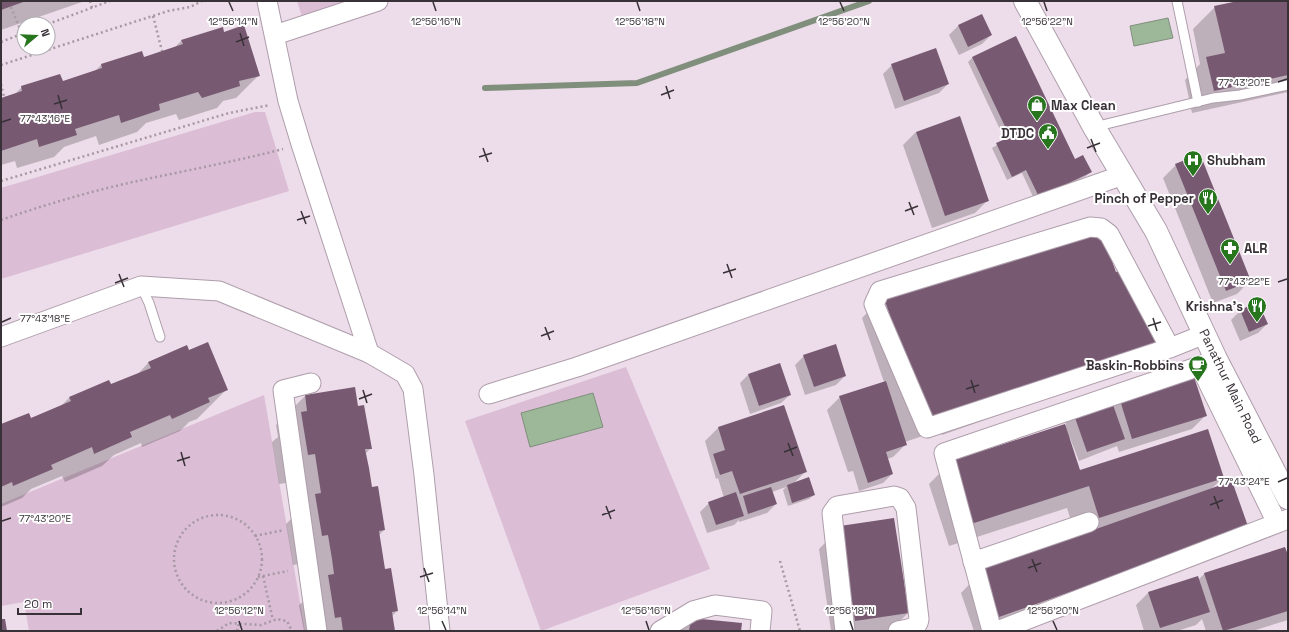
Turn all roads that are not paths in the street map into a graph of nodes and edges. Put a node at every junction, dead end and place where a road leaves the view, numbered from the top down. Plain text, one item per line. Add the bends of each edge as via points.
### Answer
1 (267, 1) edge
2 (378, 1) edge
3 (1025, 1) edge
4 (1177, 1) edge
5 (275, 34) junction
6 (1288, 85) edge
7 (1198, 102) junction
8 (1094, 127) junction
9 (1123, 175) junction
10 (141, 286) junction
11 (1205, 334) junction
12 (1, 337) edge
13 (160, 337) dead end
14 (1170, 348) junction
15 (369, 353) junction
16 (1208, 362) junction
17 (311, 383) dead end
18 (489, 394) dead end
19 (1288, 498) edge
20 (1282, 521) edge
21 (1089, 522) dead end
22 (973, 562) junction
23 (317, 631) edge
24 (440, 631) edge
25 (660, 631) edge
26 (760, 631) edge
27 (844, 631) edge
28 (898, 631) edge
29 (992, 631) edge
30 (996, 631) edge

1 - 5 street
2 - 5 street
3 - 8 street, Panathur Main Road
4 - 7 lane
5 - 15 street via 288,101 300,144
6 - 7 lane
7 - 8 lane
8 - 9 street, Panathur Main Road
9 - 11 street, Panathur Main Road via 1156,231
9 - 18 street via 576,367
10 - 12 street
10 - 13 lane
10 - 15 street via 219,291
11 - 14 street
11 - 16 street, Panathur Main Road
14 - 14 street via 1109,234 1101,228 1090,227 880,291 874,304 927,428
15 - 24 street via 406,374 413,389
16 - 19 street, Panathur Main Road
16 - 20 street
16 - 22 street via 944,453
17 - 23 street via 283,390
20 - 30 street
21 - 22 street
22 - 29 street
25 - 26 street via 693,611 715,605 762,611
27 - 28 street via 832,513 837,506 894,496 900,498 906,508 919,619 914,628

